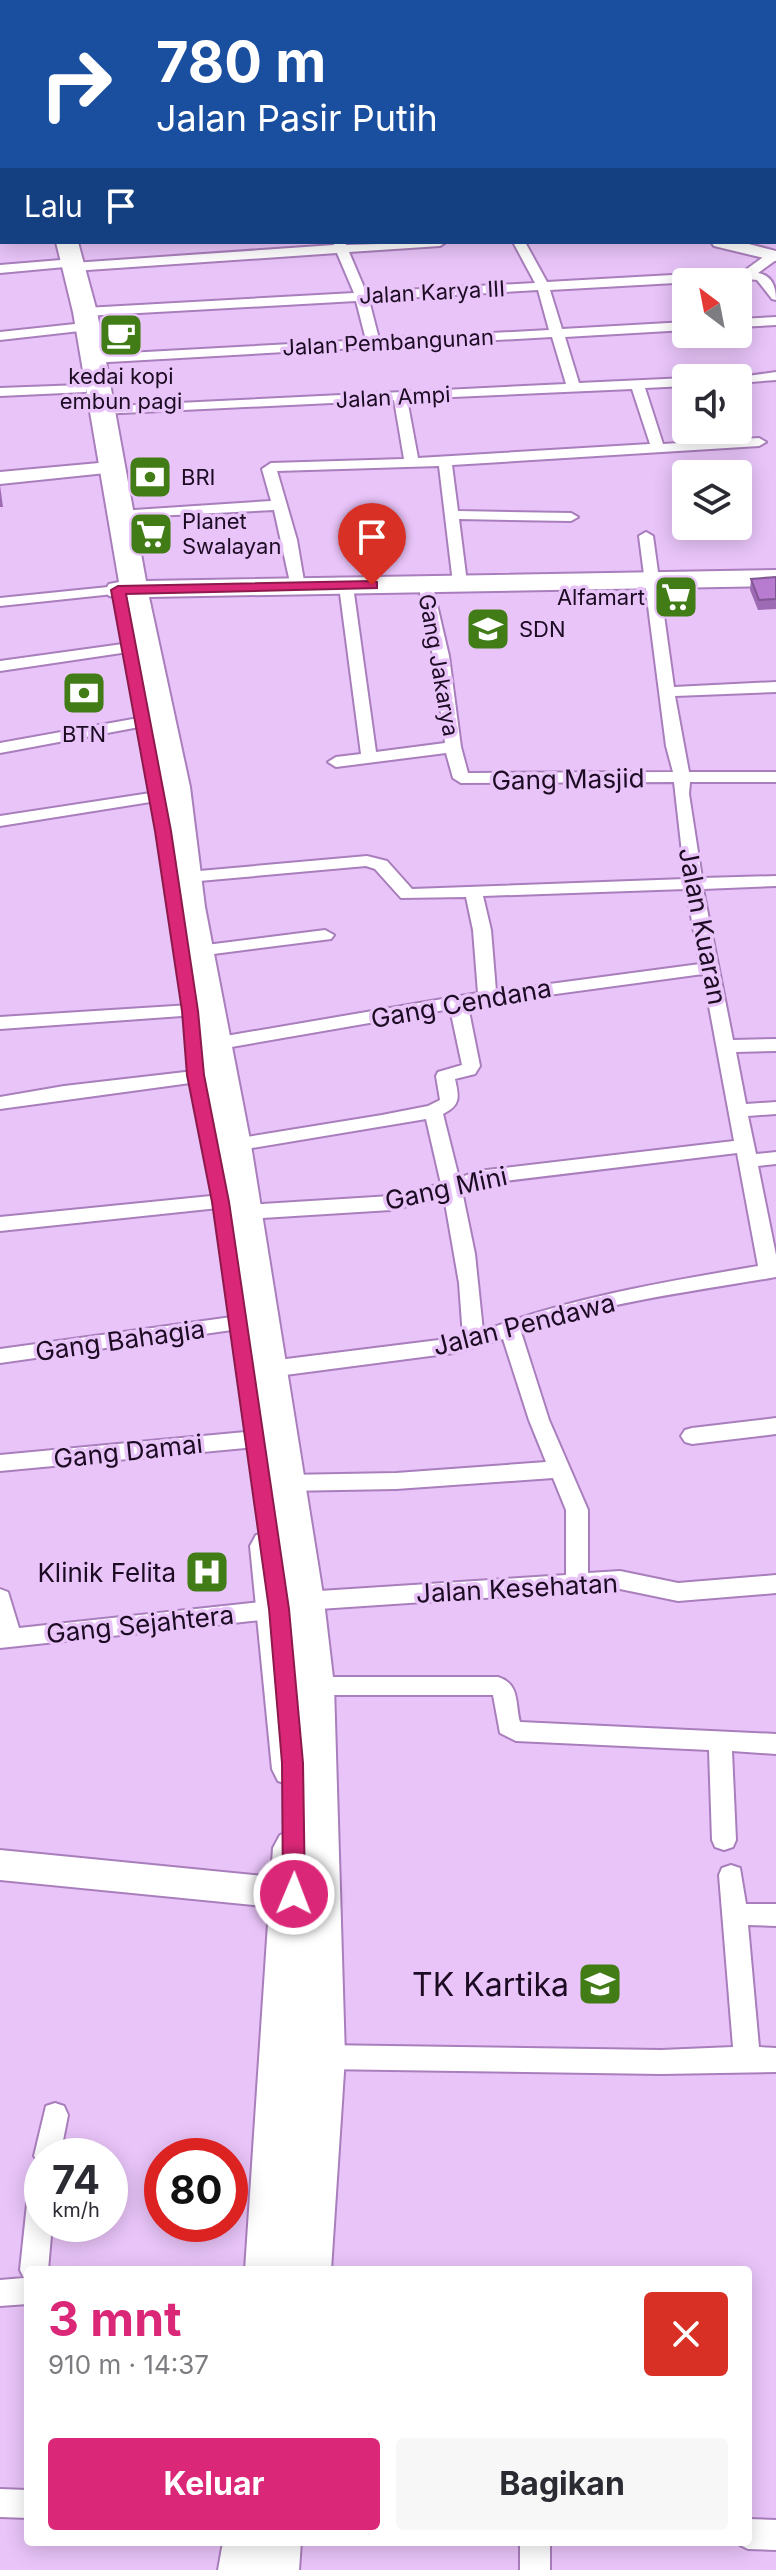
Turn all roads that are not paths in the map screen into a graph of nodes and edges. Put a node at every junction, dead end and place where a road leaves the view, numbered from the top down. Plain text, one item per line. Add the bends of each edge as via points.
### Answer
1 (373, 244) edge
2 (520, 244) edge
3 (728, 244) edge
4 (340, 245) edge
5 (775, 256) edge
6 (67, 263) edge
7 (0, 269) edge
8 (752, 272) edge
9 (752, 276) edge
10 (672, 279) edge
11 (543, 287) junction
12 (361, 295) junction
13 (776, 296) edge
14 (80, 320) junction
15 (776, 321) edge
16 (752, 322) edge
17 (672, 327) edge
18 (555, 333) junction
19 (0, 336) edge
20 (373, 342) junction
21 (91, 359) junction
22 (776, 376) edge
23 (752, 378) edge
24 (672, 383) edge
25 (637, 385) junction
26 (81, 389) junction
27 (574, 389) junction
28 (0, 392) edge
29 (400, 396) junction
30 (100, 410) junction
31 (759, 442) dead end
32 (658, 448) junction
33 (445, 461) junction
34 (412, 463) junction
35 (99, 469) junction
36 (0, 478) edge
37 (281, 505) junction
38 (119, 515) junction
39 (453, 515) junction
40 (571, 517) dead end
41 (646, 536) dead end
42 (776, 578) edge
43 (654, 580) junction
44 (425, 583) junction
45 (460, 583) junction
46 (346, 586) junction
47 (298, 587) junction
48 (126, 590) junction
49 (0, 602) edge
50 (130, 648) junction
51 (0, 666) edge
52 (776, 687) edge
53 (667, 692) junction
54 (144, 722) junction
55 (453, 747) junction
56 (0, 748) edge
57 (369, 756) junction
58 (336, 762) dead end
59 (682, 777) junction
60 (776, 777) edge
61 (157, 797) junction
62 (0, 821) edge
63 (188, 877) junction
64 (776, 881) edge
65 (694, 885) junction
66 (474, 891) junction
67 (325, 935) dead end
68 (198, 951) junction
69 (709, 968) junction
70 (488, 997) junction
71 (458, 1002) junction
72 (190, 1011) junction
73 (0, 1023) edge
74 (776, 1045) edge
75 (727, 1046) junction
76 (210, 1065) junction
77 (0, 1103) edge
78 (776, 1108) edge
79 (433, 1111) junction
80 (738, 1111) junction
81 (234, 1145) junction
82 (744, 1154) junction
83 (776, 1158) edge
84 (453, 1188) junction
85 (232, 1207) junction
86 (0, 1224) edge
87 (772, 1270) edge
88 (239, 1323) junction
89 (510, 1330) junction
90 (474, 1342) junction
91 (0, 1356) edge
92 (270, 1369) junction
93 (776, 1426) edge
94 (692, 1436) dead end
95 (256, 1439) junction
96 (0, 1463) edge
97 (560, 1469) junction
98 (285, 1483) junction
99 (577, 1583) junction
100 (776, 1584) edge
101 (0, 1598) edge
102 (291, 1605) junction
103 (5, 1639) edge
104 (313, 1686) junction
105 (720, 1741) junction
106 (776, 1744) edge
107 (724, 1840) dead end
108 (0, 1865) edge
109 (731, 1875) dead end
110 (294, 1894) junction
111 (734, 1914) junction
112 (776, 1915) edge
113 (747, 2056) junction
114 (302, 2057) junction
115 (776, 2060) edge
116 (55, 2115) dead end
117 (51, 2138) edge
118 (37, 2242) edge
119 (34, 2266) edge
120 (271, 2266) edge
121 (306, 2266) edge
122 (24, 2291) edge
123 (0, 2293) edge
124 (0, 2503) edge
125 (24, 2504) edge
126 (752, 2534) edge
127 (776, 2535) edge
128 (248, 2546) edge
129 (275, 2546) edge
130 (535, 2546) edge
131 (245, 2570) edge
132 (272, 2570) edge
133 (535, 2570) edge

1 - 4 street
2 - 11 street
3 - 5 street
4 - 6 street
4 - 12 street
5 - 8 street
6 - 7 street
6 - 14 highway
9 - 13 street via 761,277
10 - 11 street, Jalan Karya III
11 - 12 street, Jalan Karya III
11 - 18 street
12 - 14 street, Jalan Karya III
12 - 20 street
14 - 19 street, Jalan Karya III
14 - 21 highway
14 - 26 highway
15 - 16 street
17 - 18 street, Jalan Pembangunan
18 - 20 street, Jalan Pembangunan
18 - 27 street
20 - 21 street, Jalan Pembangunan
21 - 30 highway
22 - 23 street
24 - 25 street, Jalan Ampi
25 - 27 street, Jalan Ampi
25 - 32 street
26 - 28 street
26 - 35 highway
27 - 29 street, Jalan Ampi
29 - 30 street, Jalan Ampi
29 - 34 street
30 - 38 highway
31 - 32 street
32 - 33 street
33 - 34 street
33 - 39 street
34 - 37 street via 271,467
35 - 36 street
35 - 48 highway
37 - 38 street
37 - 47 street
38 - 48 highway
39 - 40 street
39 - 45 street
41 - 43 street, Jalan Kuaran
42 - 43 highway
43 - 45 highway
43 - 53 street, Jalan Kuaran
44 - 45 highway
44 - 46 highway
44 - 55 street, Gang Jakarya
46 - 47 highway
46 - 57 street
47 - 48 highway
48 - 49 street
48 - 50 highway
48 - 63 highway via 175,787
50 - 51 street
50 - 54 highway
52 - 53 street
53 - 59 street, Jalan Kuaran
54 - 56 street
54 - 61 highway
55 - 57 street
55 - 59 street, Gang Masjid via 458,775 467,780
57 - 58 street
59 - 60 street
59 - 65 street, Jalan Kuaran
61 - 62 street
61 - 72 highway
63 - 66 street via 367,861 381,865 407,894
63 - 68 highway
64 - 65 street
65 - 66 street
65 - 69 street, Jalan Kuaran
66 - 70 street
67 - 68 street
68 - 76 highway
69 - 70 street, Gang Cendana
69 - 75 street, Jalan Kuaran
70 - 71 street, Gang Cendana
71 - 76 street, Gang Cendana
71 - 79 street via 471,1066 445,1076 450,1101
72 - 73 street
72 - 76 highway
74 - 75 street
75 - 80 street, Jalan Kuaran
76 - 77 street, Gang Cendana
76 - 81 highway
76 - 85 highway
78 - 80 street
79 - 81 street
79 - 84 street
80 - 82 street, Jalan Kuaran
81 - 85 highway
82 - 83 street, Gang Mini
82 - 84 street, Gang Mini via 478,1178
82 - 87 street, Jalan Kuaran
84 - 85 street, Gang Mini via 391,1203
84 - 90 street
85 - 86 street, Gang Mini
85 - 88 highway
85 - 92 highway
87 - 89 street, Jalan Pendawa via 546,1315
88 - 91 street, Gang Bahagia
88 - 95 highway
89 - 90 street, Jalan Pendawa
89 - 97 street
90 - 92 street, Jalan Pendawa
92 - 98 highway
93 - 94 street
95 - 96 street, Gang Damai
95 - 102 highway
97 - 98 street
97 - 99 street via 577,1510
98 - 102 highway
99 - 100 street, Jalan Kesehatan via 620,1580 678,1592
99 - 102 street, Jalan Kesehatan
101 - 103 street
102 - 103 street, Gang Sejahtera
102 - 104 highway
102 - 110 highway
104 - 105 street via 498,1686 504,1690 508,1726 516,1731
104 - 114 highway
105 - 106 street
105 - 107 street
108 - 110 street
109 - 111 street
110 - 114 highway
111 - 112 street
111 - 113 street
113 - 114 street via 677,2062
113 - 115 street
114 - 120 highway
114 - 121 highway
116 - 117 street
118 - 119 street
122 - 123 street
124 - 125 street
126 - 127 street
128 - 131 highway
129 - 132 highway
130 - 133 street

